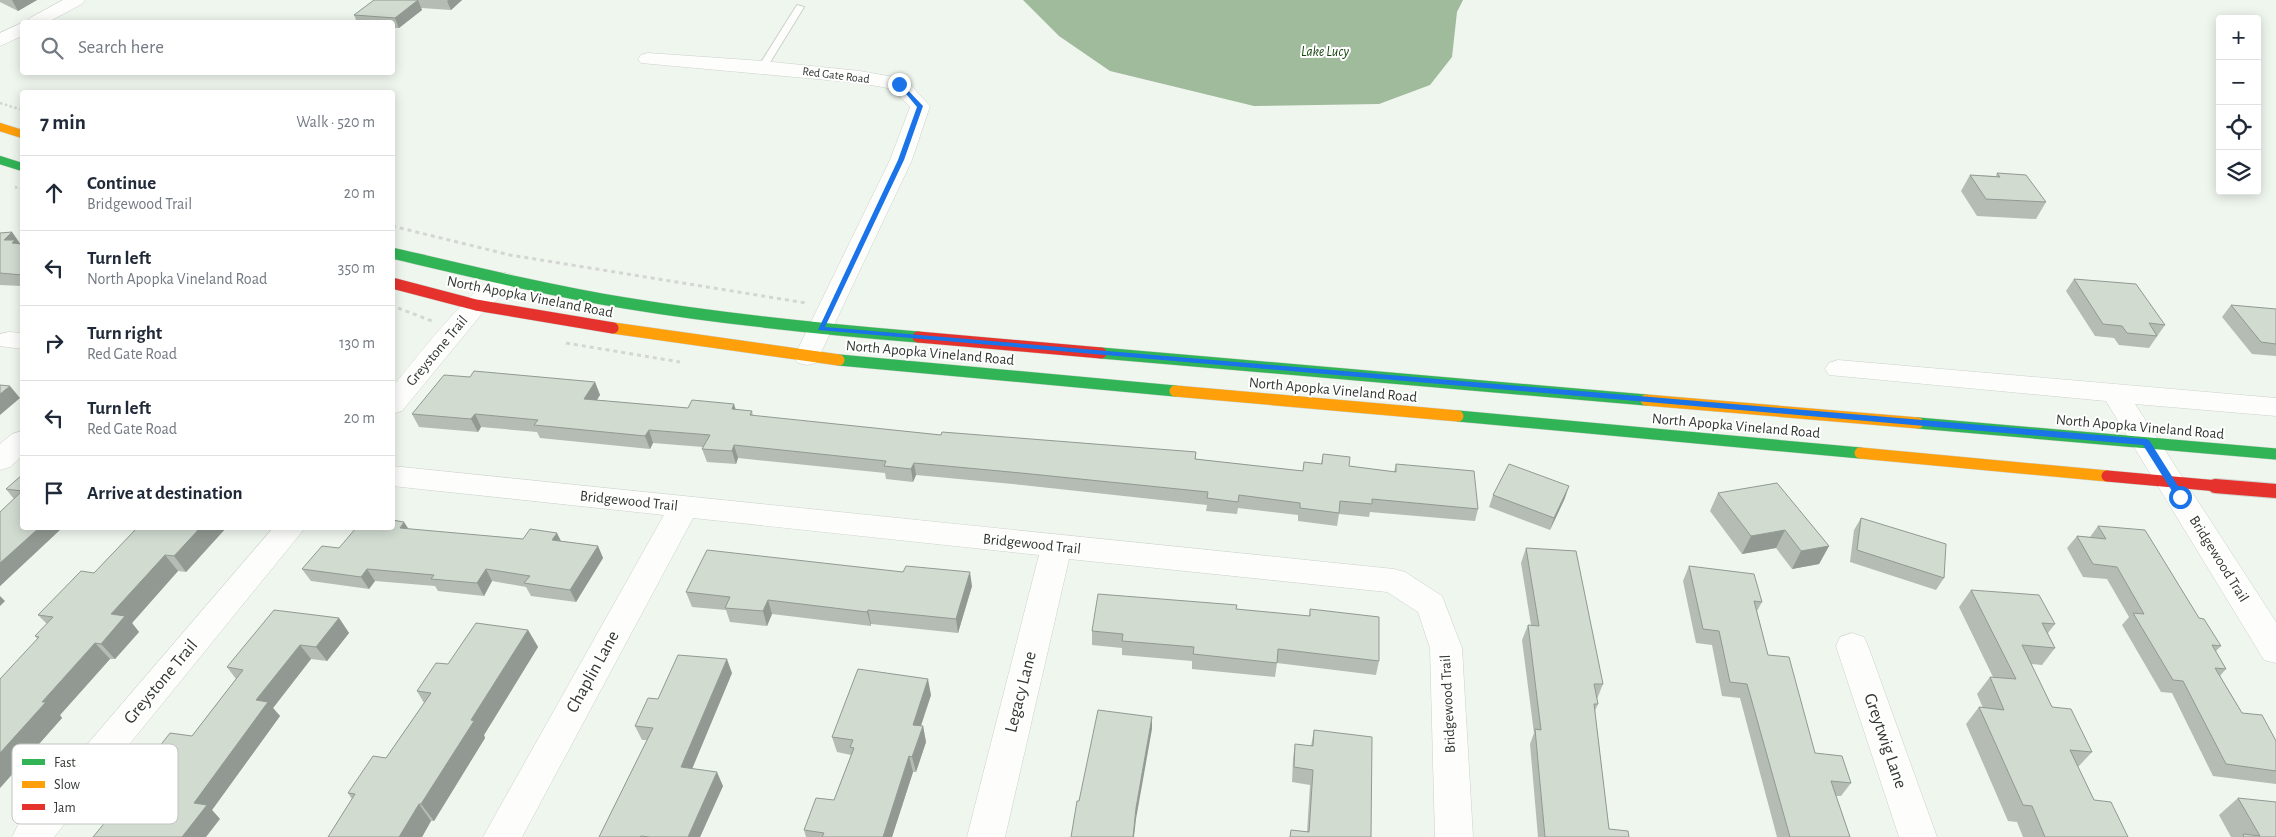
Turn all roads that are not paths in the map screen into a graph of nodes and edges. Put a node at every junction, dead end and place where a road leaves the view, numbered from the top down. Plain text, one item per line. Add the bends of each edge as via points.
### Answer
1 (76, 0) edge
2 (800, 7) dead end
3 (40, 20) edge
4 (20, 28) edge
5 (20, 28) edge
6 (0, 33) edge
7 (0, 40) edge
8 (648, 59) dead end
9 (764, 66) junction
10 (0, 127) edge
11 (20, 133) edge
12 (0, 160) edge
13 (20, 166) edge
14 (395, 254) edge
15 (505, 280) junction
16 (395, 284) edge
17 (476, 305) junction
18 (820, 329) junction
19 (807, 357) junction
20 (1838, 369) dead end
21 (2114, 393) junction
22 (395, 401) edge
23 (2276, 407) edge
24 (2146, 442) junction
25 (20, 443) edge
26 (2276, 454) edge
27 (0, 460) edge
28 (395, 476) edge
29 (2171, 481) junction
30 (2276, 491) edge
31 (684, 507) junction
32 (288, 530) edge
33 (1057, 546) junction
34 (1852, 646) dead end
35 (2276, 650) edge
36 (109, 744) edge
37 (42, 824) edge
38 (31, 837) edge
39 (502, 837) edge
40 (986, 837) edge
41 (1454, 837) edge
42 (1918, 837) edge

1 - 3 street
2 - 9 lane
4 - 6 street
5 - 7 street
8 - 9 street, Red Gate Road
9 - 18 street, Red Gate Road via 899,84 920,106 901,160
10 - 11 street
12 - 13 street
14 - 15 street, North Apopka Vineland Road
15 - 17 street, Greystone Trail
15 - 18 street, North Apopka Vineland Road via 656,308
16 - 17 street, North Apopka Vineland Road
17 - 19 street, North Apopka Vineland Road
17 - 22 street, Greystone Trail
18 - 19 street, Red Gate Road
18 - 24 street, North Apopka Vineland Road
19 - 29 street, North Apopka Vineland Road
20 - 21 street
21 - 23 street
21 - 24 street, Bridgewood Trail
24 - 26 street, North Apopka Vineland Road
24 - 29 street, Bridgewood Trail
25 - 27 street
28 - 31 street, Bridgewood Trail
29 - 30 street, North Apopka Vineland Road
29 - 35 street, Bridgewood Trail
31 - 33 street, Bridgewood Trail
31 - 39 street, Chaplin Lane
32 - 36 street, Greystone Trail
33 - 40 street, Legacy Lane
33 - 41 street, Bridgewood Trail via 1394,581 1431,605 1446,648
34 - 42 street, Greytwig Lane
37 - 38 street, Greystone Trail

